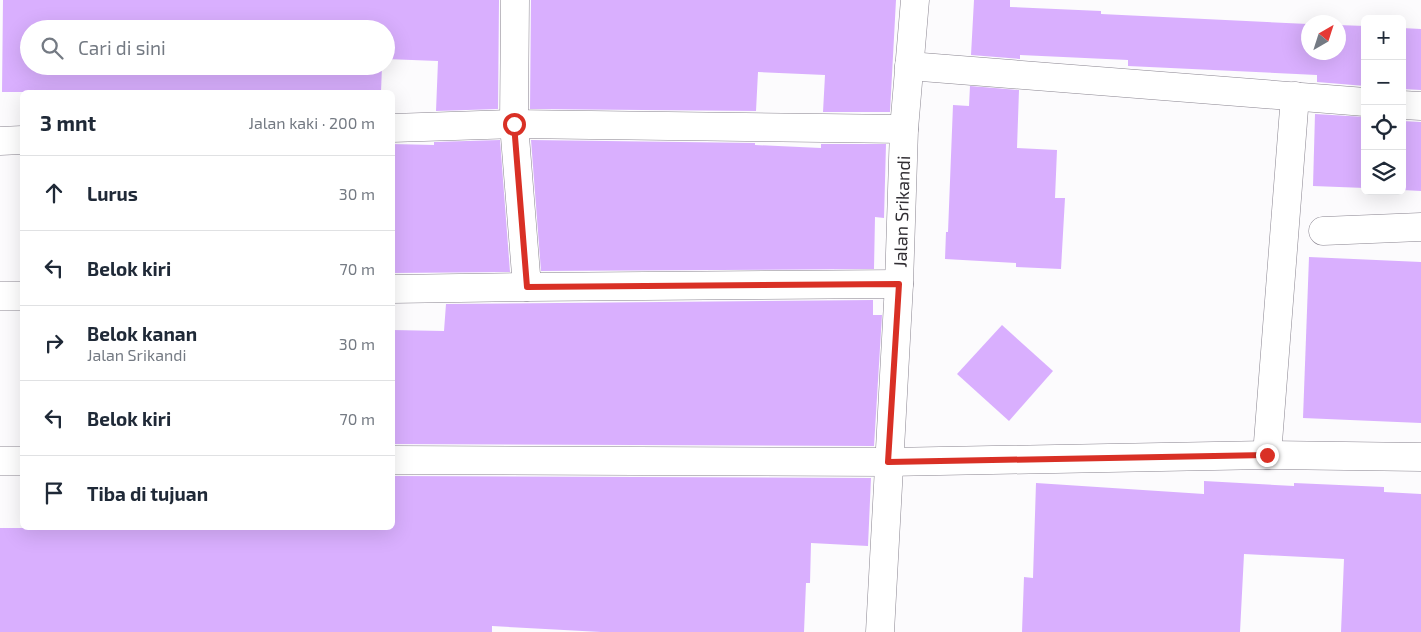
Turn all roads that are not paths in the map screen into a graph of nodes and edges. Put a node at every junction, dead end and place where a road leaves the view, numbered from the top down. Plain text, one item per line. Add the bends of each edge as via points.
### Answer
1 (515, 0) edge
2 (915, 0) edge
3 (909, 66) junction
4 (1295, 96) junction
5 (1361, 102) edge
6 (1406, 104) edge
7 (1421, 106) edge
8 (514, 124) junction
9 (395, 128) edge
10 (904, 129) junction
11 (20, 140) edge
12 (0, 141) edge
13 (1421, 227) edge
14 (1323, 230) dead end
15 (899, 284) junction
16 (527, 287) junction
17 (395, 290) edge
18 (0, 296) edge
19 (20, 296) edge
20 (1267, 455) junction
21 (1421, 457) edge
22 (395, 460) edge
23 (20, 461) edge
24 (0, 462) edge
25 (888, 462) junction
26 (880, 632) edge

1 - 8 street
2 - 3 street, Jalan Srikandi
3 - 4 street
3 - 10 street, Jalan Srikandi
4 - 5 street
4 - 20 street
6 - 7 street
8 - 9 street
8 - 10 street
8 - 16 street
10 - 15 street, Jalan Srikandi
11 - 12 street
13 - 14 street
15 - 16 street
15 - 25 street, Jalan Srikandi
16 - 17 street
18 - 19 street
20 - 21 street
20 - 25 street
22 - 25 street
23 - 24 street
25 - 26 street, Jalan Srikandi

